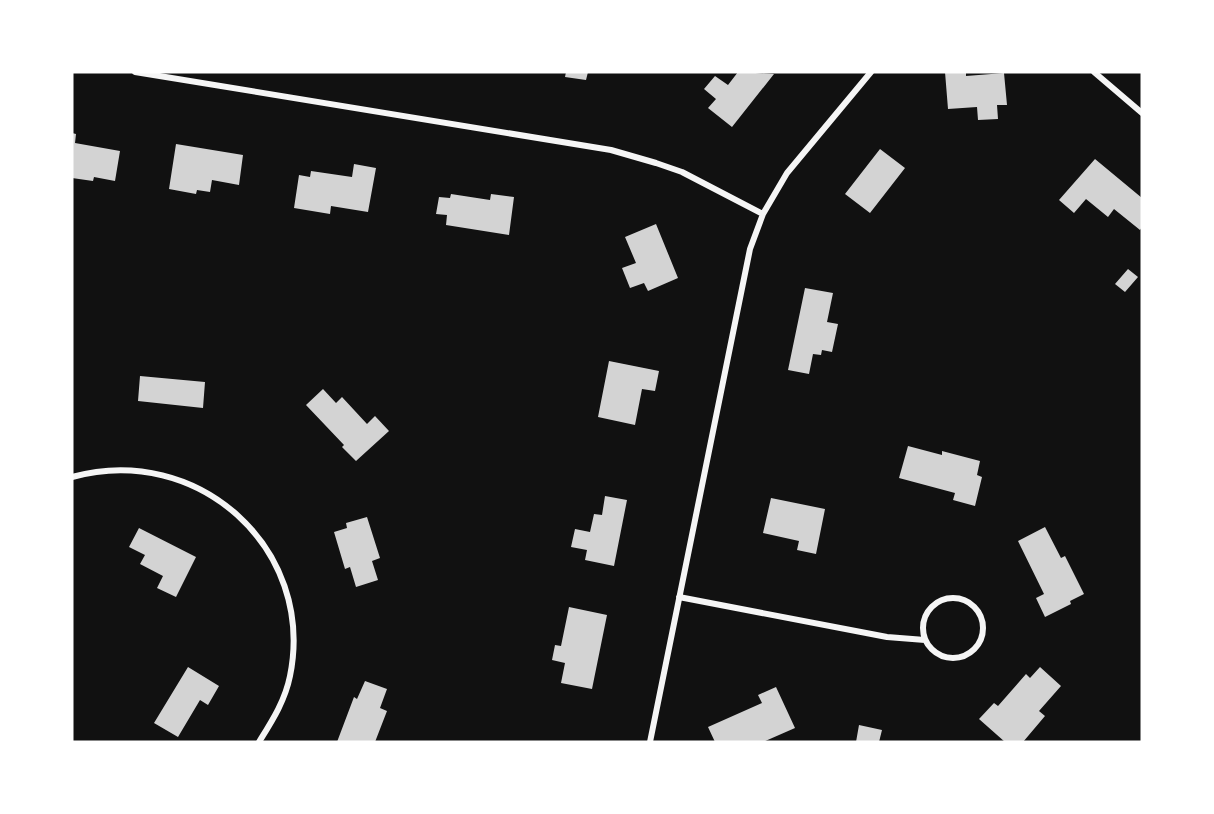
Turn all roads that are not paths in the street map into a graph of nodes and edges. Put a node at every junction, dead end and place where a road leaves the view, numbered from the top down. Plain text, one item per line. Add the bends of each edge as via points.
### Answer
1 (135, 72) edge
2 (871, 72) edge
3 (1094, 72) edge
4 (1142, 113) edge
5 (763, 214) junction
6 (72, 477) edge
7 (680, 597) junction
8 (925, 640) junction
9 (259, 742) edge
10 (650, 742) edge

1 - 5 street via 611,150 682,172
2 - 5 street via 787,173
3 - 4 street
5 - 7 street via 750,249
6 - 9 street via 114,470 165,475 216,498 260,538 286,589 294,648 281,706
7 - 8 street via 886,638
7 - 10 street
8 - 8 street via 945,657 960,658 978,646 983,622 967,601 944,599 926,615

